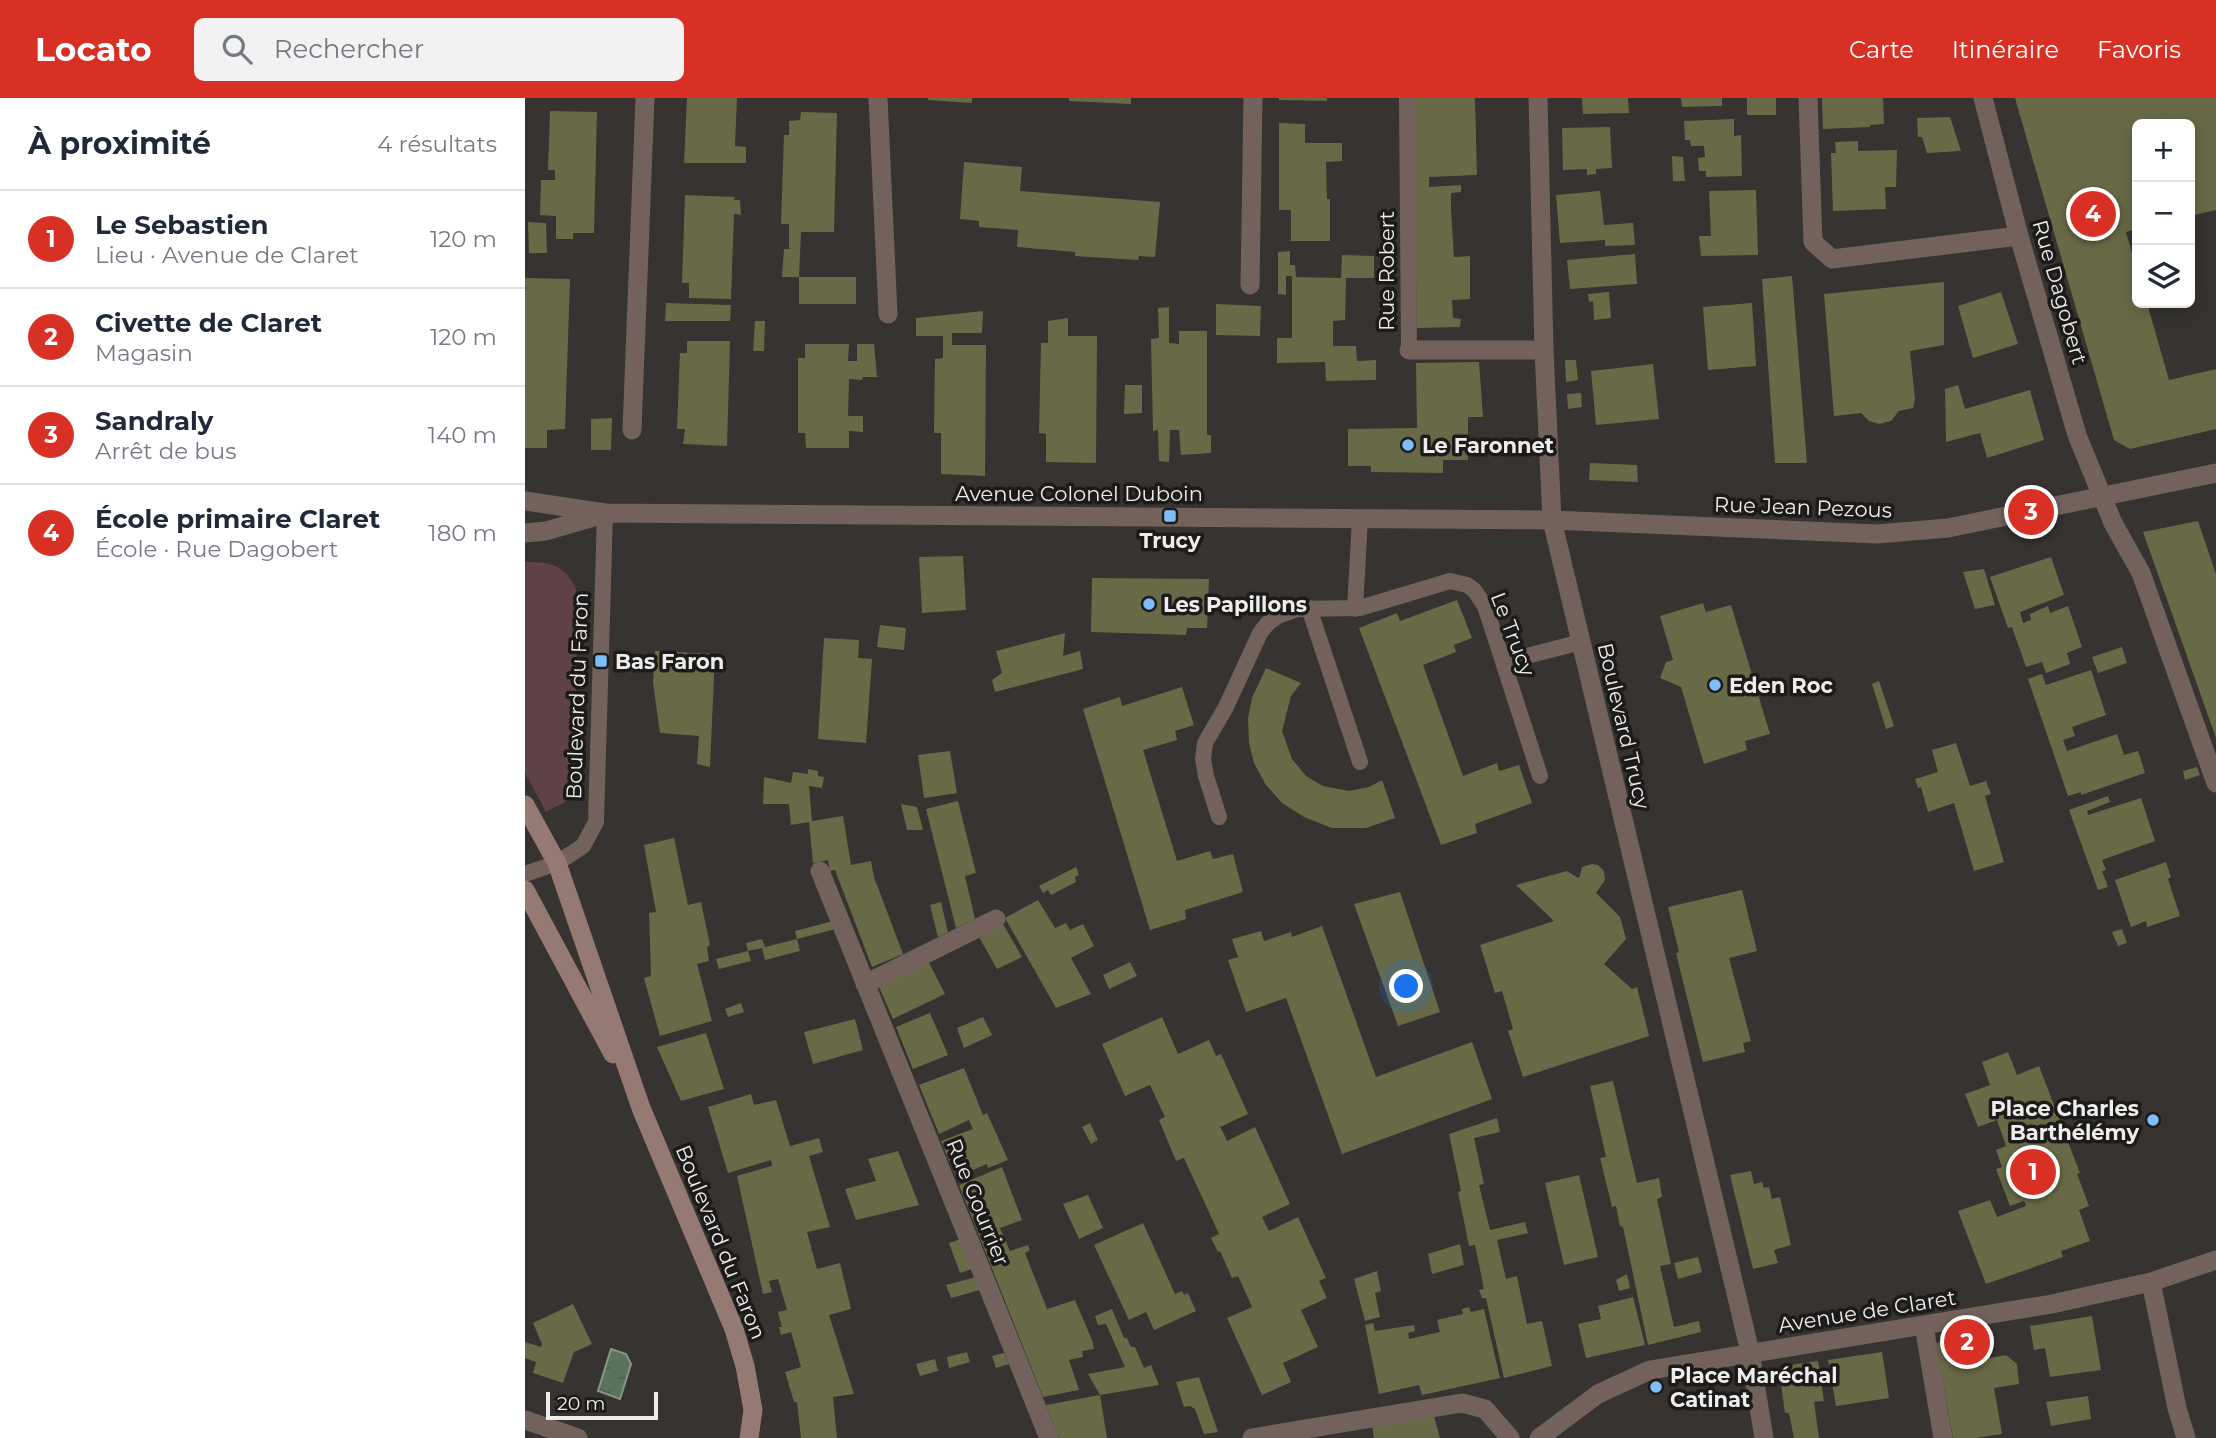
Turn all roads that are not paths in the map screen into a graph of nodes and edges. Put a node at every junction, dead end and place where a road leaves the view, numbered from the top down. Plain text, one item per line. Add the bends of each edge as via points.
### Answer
1 (645, 98) edge
2 (878, 98) edge
3 (1253, 98) edge
4 (1407, 98) edge
5 (1538, 98) edge
6 (1808, 98) edge
7 (1983, 98) edge
8 (2019, 236) junction
9 (1250, 285) dead end
10 (888, 314) dead end
11 (1409, 350) joint
12 (1544, 350) junction
13 (632, 430) dead end
14 (2216, 473) edge
15 (2102, 496) junction
16 (525, 501) edge
17 (605, 513) junction
18 (1360, 519) junction
19 (1552, 520) junction
20 (525, 533) edge
21 (1309, 608) junction
22 (1355, 609) junction
23 (1581, 642) junction
24 (1504, 663) junction
25 (1360, 762) dead end
26 (1540, 776) dead end
27 (2216, 783) edge
28 (525, 804) edge
29 (1219, 817) dead end
30 (557, 863) junction
31 (820, 871) dead end
32 (525, 874) edge
33 (525, 890) edge
34 (996, 919) dead end
35 (865, 984) junction
36 (641, 1108) junction
37 (2216, 1260) edge
38 (2151, 1282) junction
39 (1924, 1326) junction
40 (1750, 1352) junction
41 (525, 1420) edge
42 (577, 1438) edge
43 (749, 1438) edge
44 (1049, 1438) edge
45 (1252, 1438) edge
46 (1510, 1438) edge
47 (1539, 1438) edge
48 (1764, 1438) edge
49 (1943, 1438) edge
50 (2186, 1438) edge

1 - 13 street
2 - 10 street
3 - 9 street
4 - 11 lane, Rue Robert
5 - 12 street, Boulevard Trucy
6 - 8 street via 1813,242 1832,259
7 - 8 street, Rue Dagobert
8 - 15 street, Rue Dagobert via 2077,435
11 - 12 street, Rue Robert
12 - 19 street, Boulevard Trucy
14 - 15 street, Rue Jean Pezous
15 - 19 street, Rue Jean Pezous via 1948,528 1877,534
15 - 27 street, Rue Dagobert via 2141,573
16 - 17 street, Avenue Colonel Duboin
17 - 18 street, Avenue Colonel Duboin
17 - 20 street, Avenue Colonel Duboin
17 - 30 lane, Boulevard du Faron via 596,822 583,846
18 - 19 street, Avenue Colonel Duboin
18 - 22 lane
19 - 23 street, Boulevard Trucy
21 - 22 lane, Le Trucy
21 - 25 lane
21 - 29 lane, Le Trucy via 1286,611 1260,633 1226,707 1209,732 1203,759
22 - 24 lane, Le Trucy via 1459,582 1474,590 1485,606
23 - 24 lane
23 - 40 street, Boulevard Trucy
24 - 26 lane, Le Trucy
28 - 30 main road, Boulevard du Faron
30 - 32 lane
30 - 36 main road, Boulevard du Faron
31 - 35 street, Rue Gourrier
33 - 36 main road, Boulevard du Faron
34 - 35 street
35 - 44 street, Rue Gourrier
36 - 43 main road, Boulevard du Faron via 734,1329 753,1410
37 - 38 street, Avenue de Claret
38 - 39 street, Avenue de Claret
38 - 50 street
39 - 40 street, Avenue de Claret
39 - 49 street
40 - 47 street, Avenue de Claret via 1650,1370 1598,1394
40 - 48 street, Boulevard Trucy
41 - 42 street
45 - 46 street via 1462,1403 1485,1409

